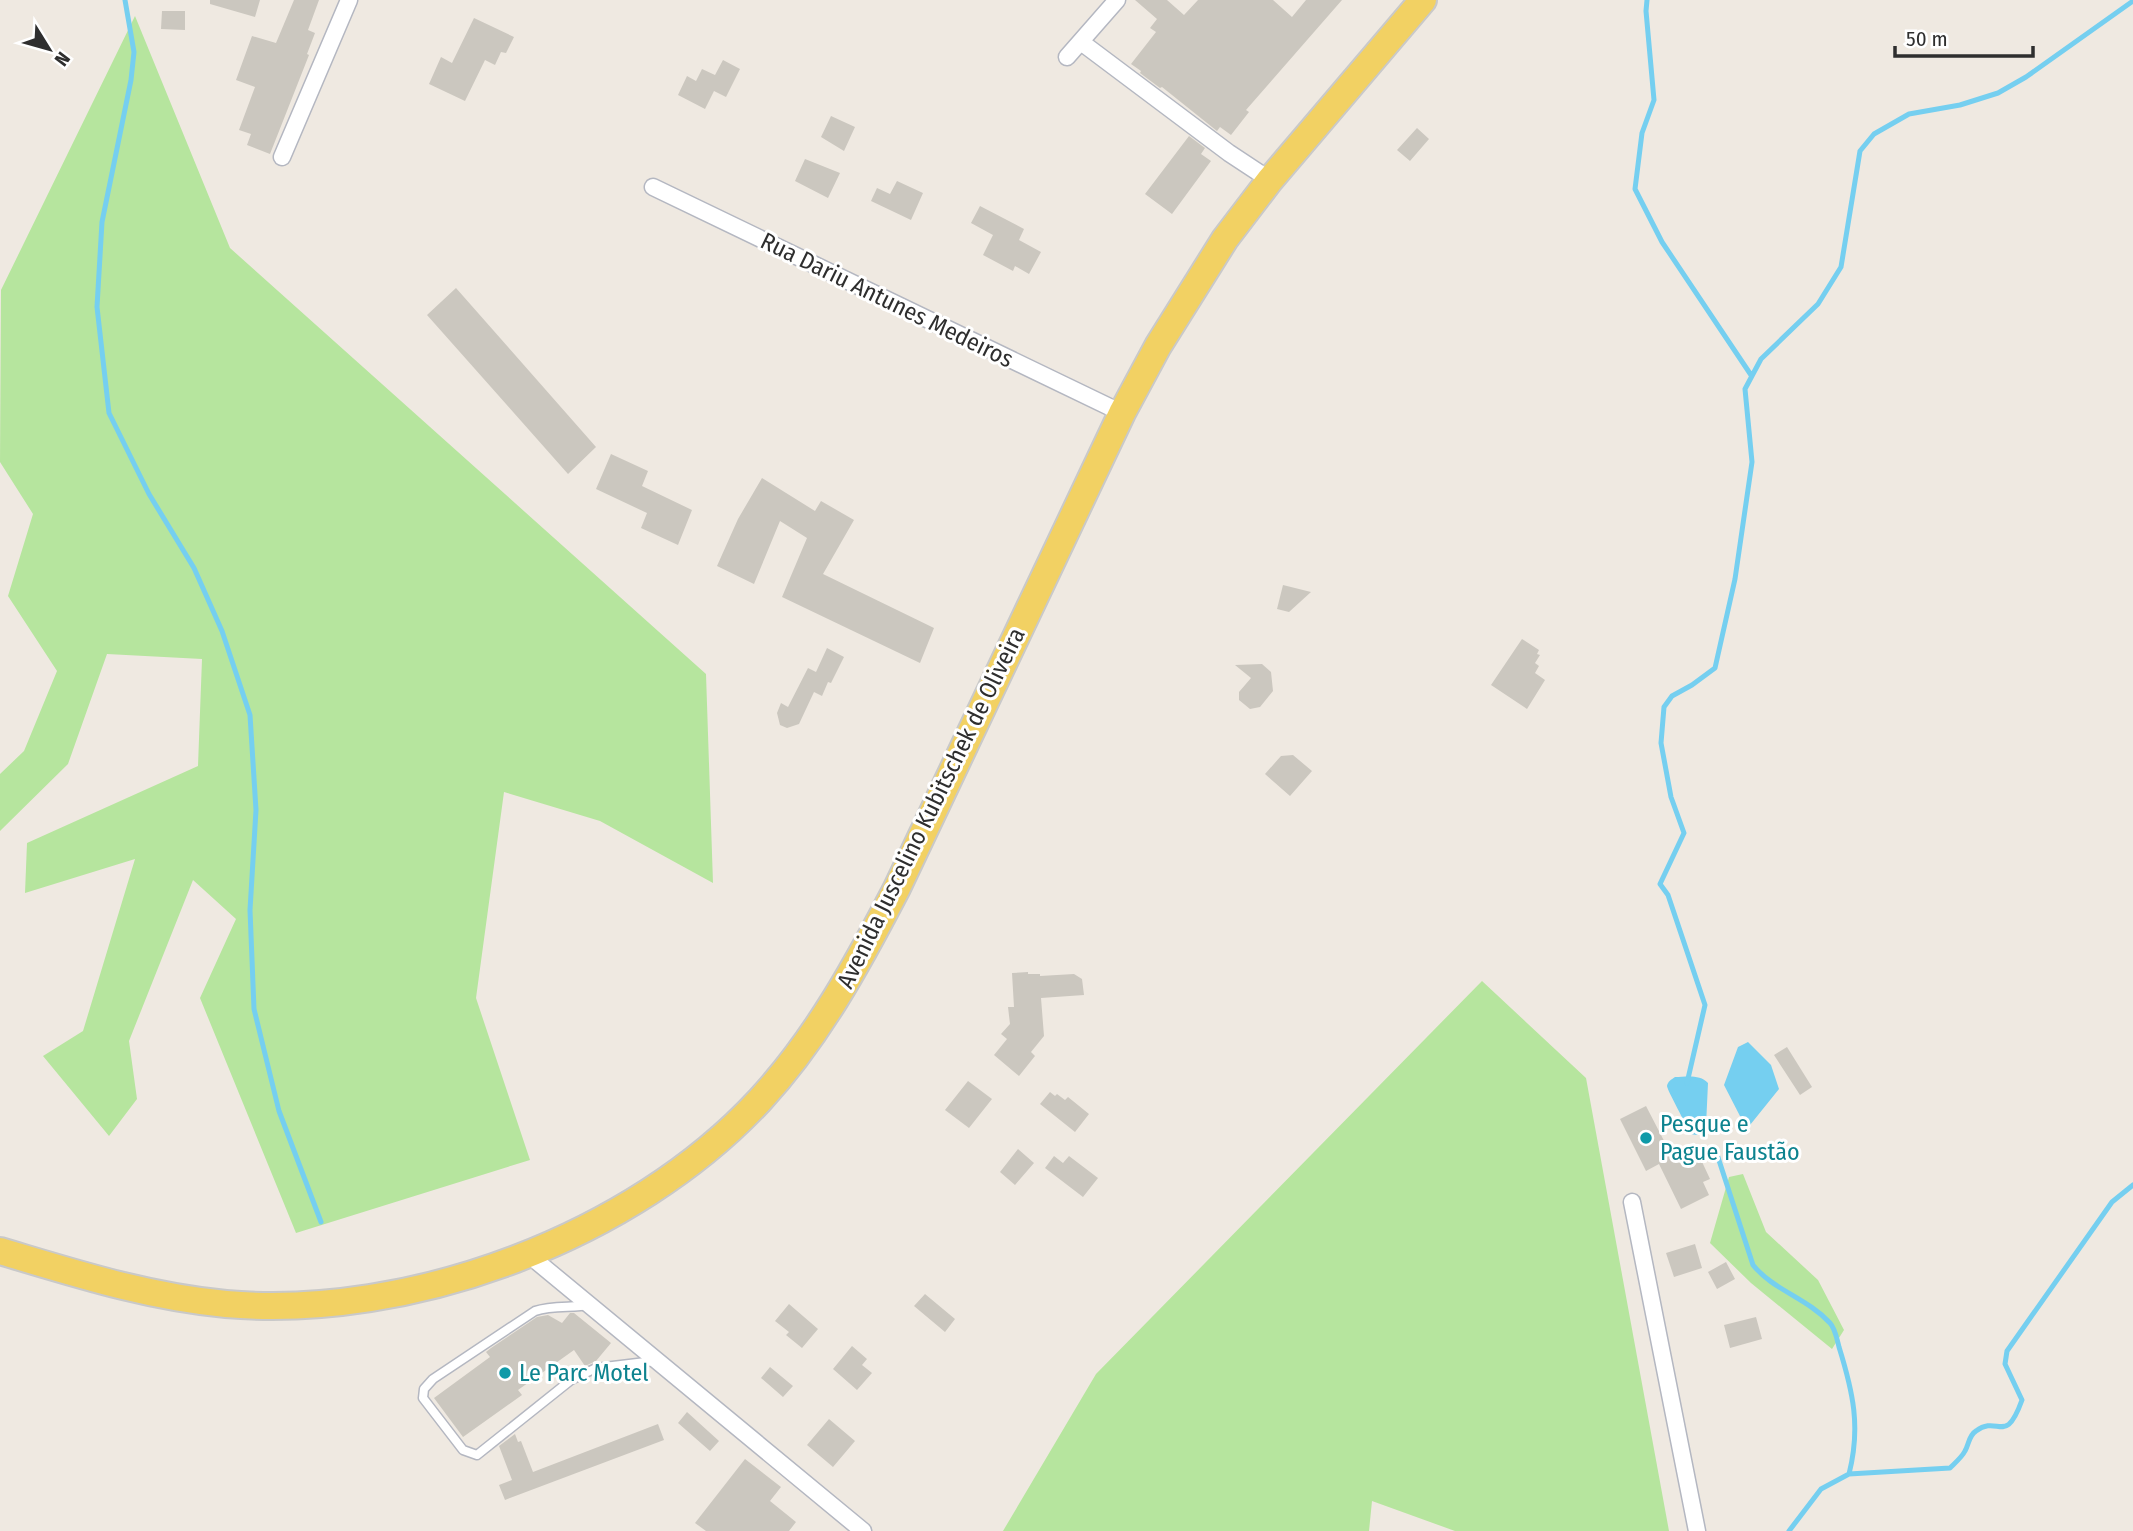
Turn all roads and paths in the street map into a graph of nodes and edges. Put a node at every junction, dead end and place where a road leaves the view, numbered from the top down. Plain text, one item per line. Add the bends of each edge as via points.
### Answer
1 (349, 0) edge
2 (1117, 0) edge
3 (1423, 0) edge
4 (1081, 42) junction
5 (1067, 57) dead end
6 (282, 158) dead end
7 (1270, 180) junction
8 (653, 187) dead end
9 (1122, 414) junction
10 (1632, 1202) dead end
11 (0, 1251) edge
12 (529, 1255) junction
13 (590, 1305) junction
14 (657, 1360) junction
15 (863, 1531) edge
16 (1697, 1531) edge

1 - 6 street
2 - 4 street
3 - 7 main road, Avenida Juscelino Kubitschek de Oliveira
4 - 5 street
4 - 7 street
7 - 9 main road, Avenida Juscelino Kubitschek de Oliveira via 1200,277
8 - 9 street, Rua Dariu Antunes Medeiros
9 - 12 main road, Avenida Juscelino Kubitschek de Oliveira via 897,888 832,1007 799,1054 758,1102 705,1151 599,1222
10 - 16 street
11 - 12 main road, Avenida Juscelino Kubitschek de Oliveira via 165,1296 285,1305 415,1289
12 - 13 street
13 - 14 street
13 - 14 lane via 535,1311 433,1379 423,1398 463,1450 477,1455 571,1380 596,1368
14 - 15 street

